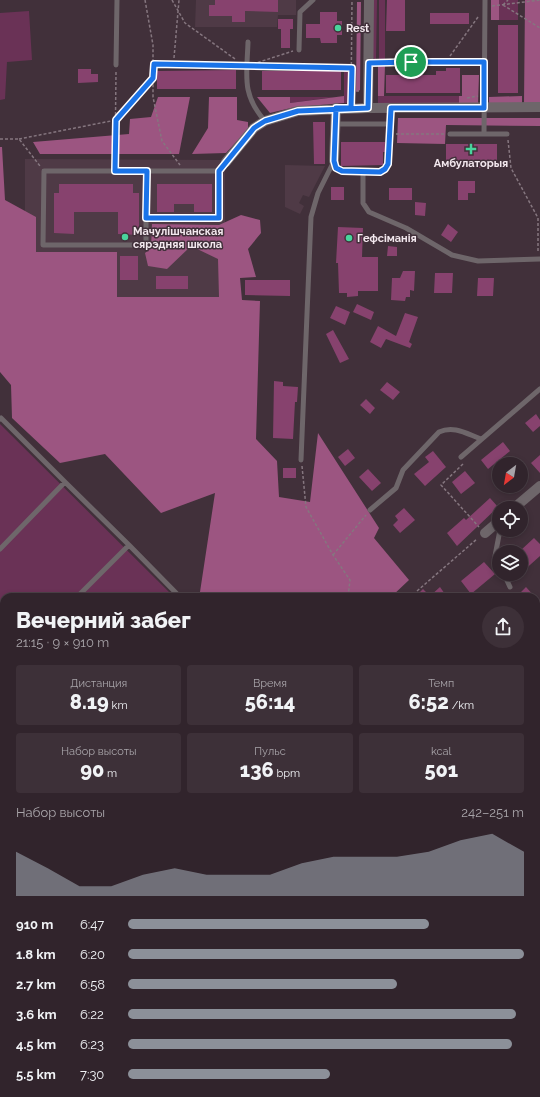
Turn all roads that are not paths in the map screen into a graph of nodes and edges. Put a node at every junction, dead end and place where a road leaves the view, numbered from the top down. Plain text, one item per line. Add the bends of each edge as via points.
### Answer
1 (117, 0) edge
2 (313, 0) edge
3 (369, 0) edge
4 (485, 0) edge
5 (248, 42) dead end
6 (299, 50) road end
7 (484, 62) junction
8 (369, 63) junction
9 (116, 65) road end
10 (173, 65) road end
11 (247, 66) junction
12 (336, 108) junction
13 (368, 108) junction
14 (391, 108) junction
15 (484, 108) junction
16 (540, 108) edge
17 (265, 121) junction
18 (336, 124) junction
19 (390, 124) junction
20 (450, 134) road end
21 (484, 134) junction
22 (507, 134) road end
23 (334, 161) junction
24 (226, 162) joint
25 (147, 171) junction
26 (219, 171) junction
27 (363, 172) junction
28 (146, 218) junction
29 (539, 259) edge
30 (540, 389) edge
31 (0, 418) edge
32 (481, 439) junction
33 (461, 457) road end
34 (301, 460) road end
35 (65, 482) junction
36 (540, 486) edge
37 (522, 501) edge
38 (370, 510) road end
39 (492, 527) edge
40 (485, 533) road end
41 (129, 545) junction
42 (0, 549) edge
43 (507, 581) edge
44 (510, 588) dead end
45 (81, 593) edge
46 (176, 593) edge

1 - 9 lane
2 - 6 lane via 300,12
3 - 8 street
4 - 7 lane
5 - 11 lane
7 - 8 lane
7 - 15 lane
8 - 13 street
10 - 11 lane
11 - 17 lane via 250,101
12 - 13 street
12 - 17 street via 298,111
12 - 18 street
13 - 14 street
14 - 15 street
14 - 19 lane
15 - 16 street
15 - 21 lane
17 - 24 street via 254,128
18 - 19 lane
18 - 23 street
19 - 27 lane via 388,164 380,172
20 - 21 lane
21 - 22 lane
23 - 27 lane via 336,168 342,171
23 - 34 lane via 318,193 311,217
24 - 26 lane
25 - 26 lane
25 - 28 lane
25 - 28 lane via 44,171 43,245 146,245
26 - 28 lane via 219,218
27 - 29 lane via 363,203 369,212 406,228 452,255 478,261
30 - 32 lane
31 - 35 lane
32 - 33 lane
32 - 38 lane via 455,429 446,428 439,432 403,470 396,488
35 - 41 lane
35 - 42 lane
36 - 37 street
39 - 40 street
41 - 45 lane
41 - 46 lane
43 - 44 lane

